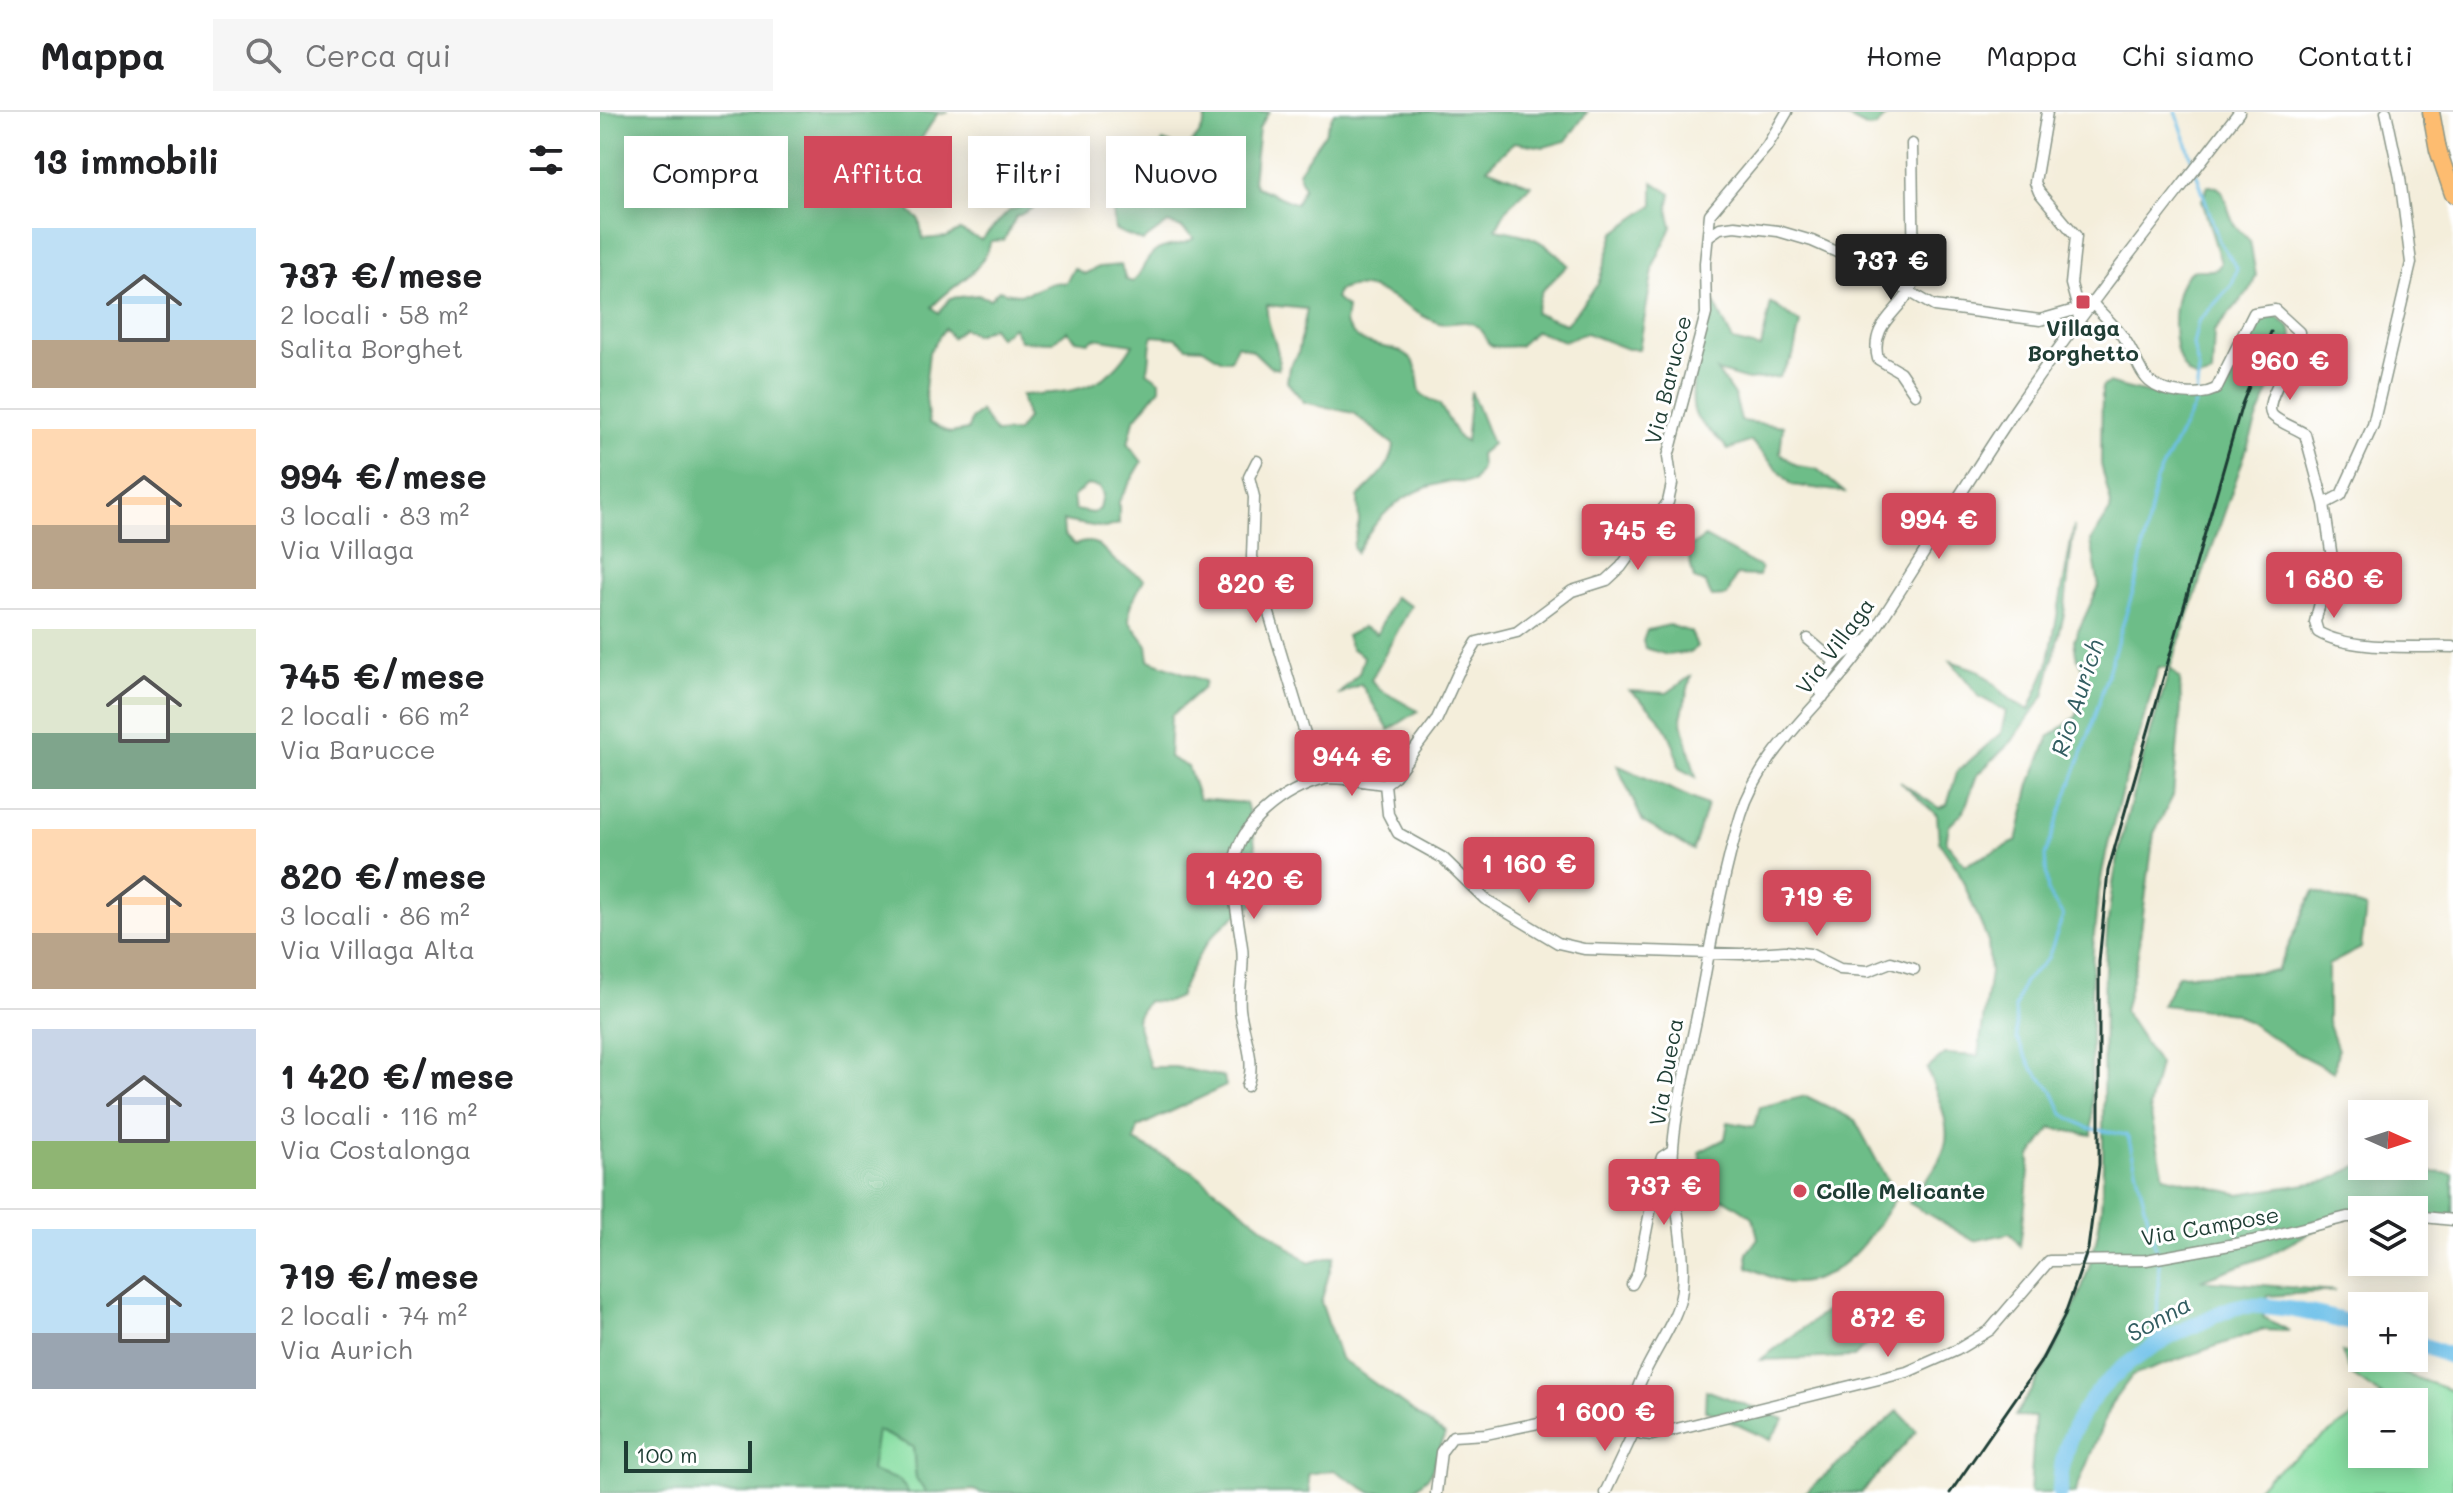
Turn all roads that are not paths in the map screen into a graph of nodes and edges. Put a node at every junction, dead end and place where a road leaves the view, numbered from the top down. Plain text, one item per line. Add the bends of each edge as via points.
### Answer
1 (1787, 112) edge
2 (2047, 112) edge
3 (2239, 112) edge
4 (2386, 112) edge
5 (2431, 112) edge
6 (1912, 144) dead end
7 (2453, 194) edge
8 (1710, 235) junction
9 (1911, 296) junction
10 (2093, 304) junction
11 (2078, 309) junction
12 (2079, 321) junction
13 (1915, 394) dead end
14 (1257, 461) dead end
15 (2324, 504) junction
16 (1808, 639) dead end
17 (1869, 639) junction
18 (2453, 647) edge
19 (1835, 662) junction
20 (1823, 697) junction
21 (1326, 777) junction
22 (1385, 784) junction
23 (1709, 953) junction
24 (1914, 969) dead end
25 (1247, 1086) dead end
26 (1673, 1150) junction
27 (2428, 1217) edge
28 (2348, 1220) edge
29 (2453, 1220) edge
30 (1632, 1284) dead end
31 (1634, 1403) junction
32 (1636, 1427) junction
33 (1436, 1493) edge
34 (1605, 1493) edge

1 - 8 street, Via Barucce via 1767,146 1710,214
2 - 11 street via 2035,182 2076,236 2071,284
3 - 10 street, Via Villaga
4 - 15 street via 2411,263 2373,425 2341,495
5 - 7 highway
6 - 9 street via 1917,254
8 - 9 street via 1735,226 1801,238 1855,260
8 - 22 street, Via Barucce via 1705,253 1706,314 1668,457 1668,502 1607,580 1572,591 1517,632 1477,642 1436,721
9 - 11 street via 1934,306 2020,319 2040,320
9 - 13 street via 1885,316 1876,349 1878,359 1900,372
10 - 12 street, Via Villaga
10 - 15 street via 2124,338 2153,387 2189,394 2216,389 2254,313 2275,310 2290,321 2299,332 2298,348 2270,410 2305,434
11 - 12 street
12 - 17 street, Via Villaga via 2016,408
14 - 21 street via 1249,477 1254,497 1252,557 1310,750
15 - 18 street via 2332,558 2315,622 2318,632 2339,640
16 - 19 street
17 - 19 street
17 - 20 street, Via Villaga
19 - 20 street via 1823,680
20 - 23 street, Via Villaga via 1775,754 1741,814
21 - 22 street
21 - 25 street via 1278,800 1246,827 1235,853 1243,949 1240,1004 1252,1073
22 - 23 street via 1388,814 1398,833 1443,858 1485,899 1558,943 1584,949
23 - 24 street via 1785,951 1810,954 1840,969 1868,971 1891,962
23 - 26 street, Via Dueca
26 - 30 street via 1659,1166
26 - 31 street, Via Dueca via 1682,1292
27 - 29 street
28 - 32 street, Via Campose via 2146,1260 2049,1261 1990,1330 1907,1372 1652,1435
31 - 32 street, Via Dueca
31 - 33 street via 1486,1434 1458,1434 1441,1452
32 - 34 street

